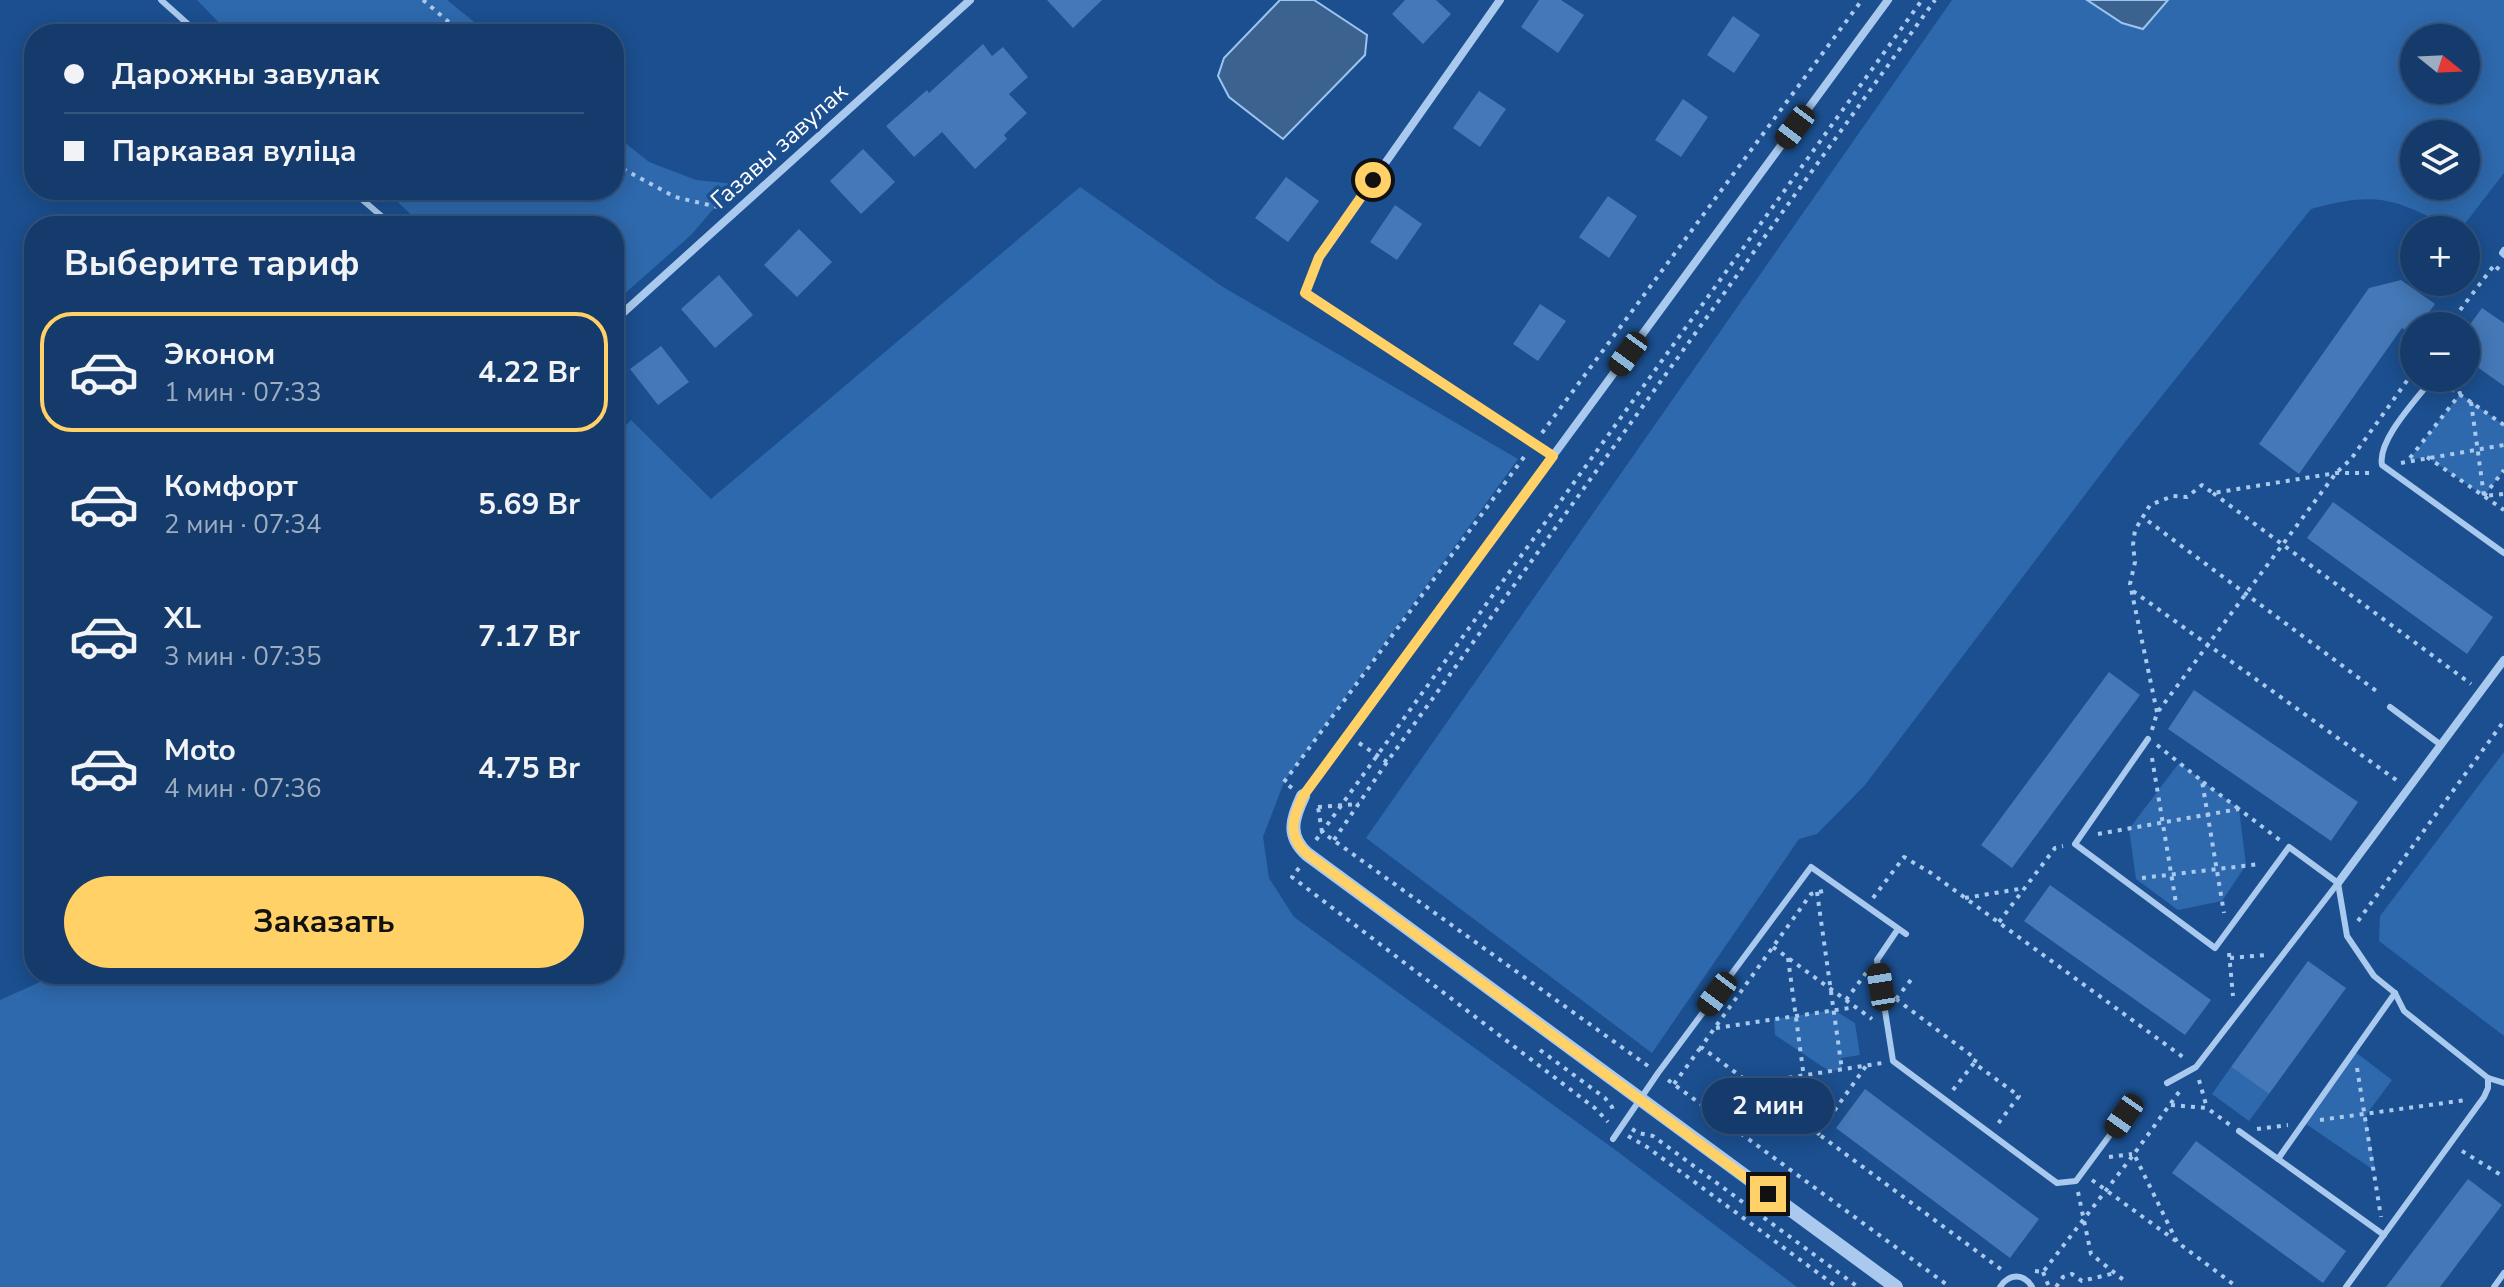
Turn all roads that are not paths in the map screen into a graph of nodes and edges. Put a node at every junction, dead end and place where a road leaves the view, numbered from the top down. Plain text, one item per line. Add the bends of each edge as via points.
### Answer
1 (161, 0) edge
2 (970, 0) edge
3 (1500, 0) edge
4 (1888, 0) edge
5 (188, 24) edge
6 (363, 200) edge
7 (381, 216) edge
8 (1319, 257) joint
9 (624, 312) edge
10 (2423, 392) edge
11 (1553, 456) junction
12 (2504, 553) edge
13 (2504, 660) edge
14 (2390, 707) dead end
15 (2148, 739) road end
16 (2441, 745) junction
17 (1303, 796) joint
18 (2338, 883) junction
19 (1898, 929) junction
20 (1906, 934) dead end
21 (2395, 993) junction
22 (2488, 1078) junction
23 (2167, 1083) dead end
24 (2504, 1083) edge
25 (1639, 1100) junction
26 (2124, 1116) dead end
27 (2239, 1131) road end
28 (1613, 1139) dead end
29 (2278, 1159) junction
30 (2384, 1235) junction
31 (2504, 1273) edge
32 (1992, 1278) dead end
33 (2000, 1286) edge
34 (1896, 1287) edge
35 (2032, 1287) edge
36 (2346, 1287) edge
37 (2494, 1287) edge

1 - 5 lane
2 - 9 street, Газавы завулак
3 - 8 street
4 - 11 street
6 - 7 lane
8 - 11 lane via 1305,293
10 - 12 lane via 2387,439 2382,465
11 - 17 street
13 - 16 street
14 - 16 lane
15 - 18 lane via 2078,840 2123,880 2215,948 2289,847
16 - 18 street
17 - 25 street via 1292,826 1300,848
18 - 21 lane via 2347,936 2374,976
18 - 23 lane via 2196,1067
19 - 20 lane
19 - 25 lane via 1811,867
19 - 26 lane via 1877,960 1893,1061 2057,1183 2076,1181 2084,1173
21 - 22 lane via 2404,1011
21 - 29 lane
22 - 24 lane
22 - 30 lane via 2484,1097
25 - 28 lane
25 - 34 street
27 - 29 lane
29 - 30 lane
30 - 36 lane
31 - 37 lane
32 - 33 lane
33 - 35 lane via 2015,1276

